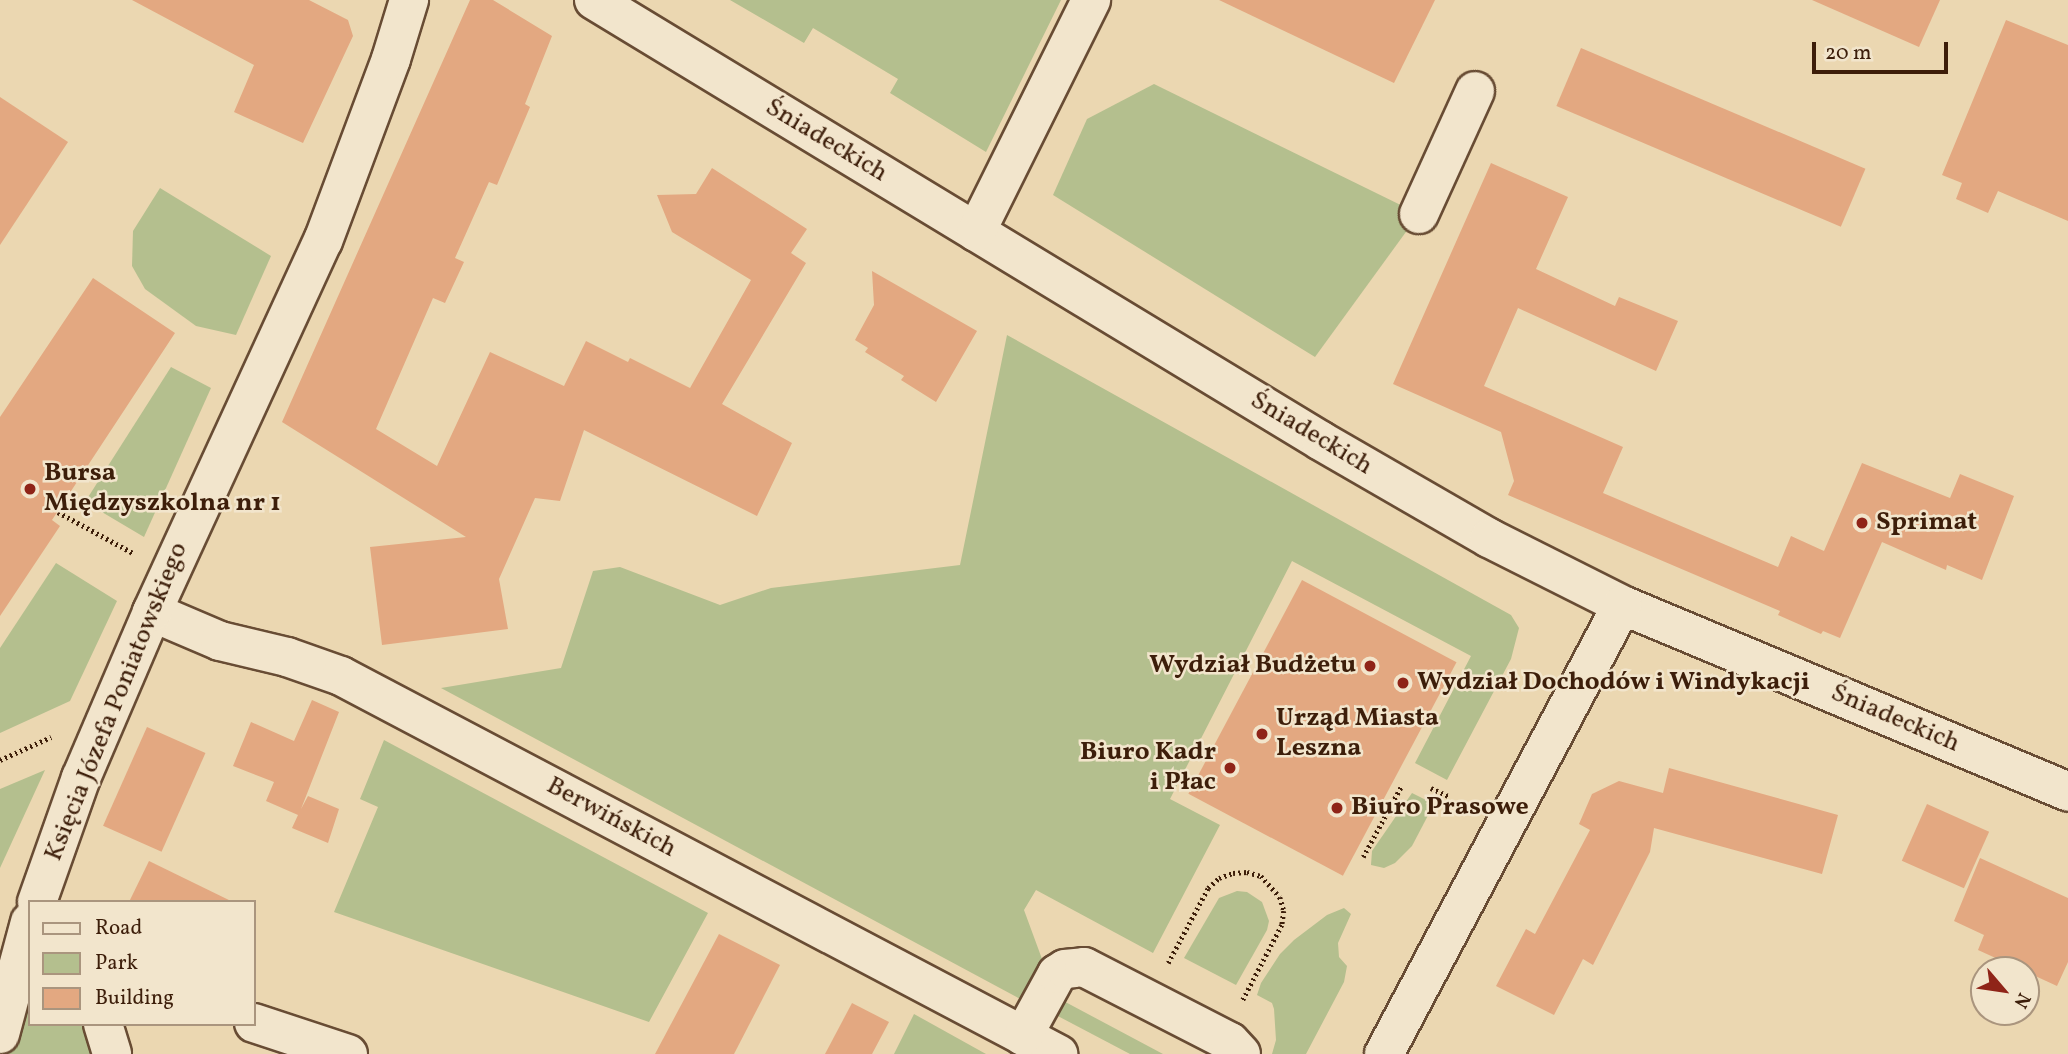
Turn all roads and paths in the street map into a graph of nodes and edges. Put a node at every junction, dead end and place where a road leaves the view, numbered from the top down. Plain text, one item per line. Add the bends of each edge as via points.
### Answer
1 (409, 0) edge
2 (594, 0) edge
3 (1091, 0) edge
4 (1475, 91) dead end
5 (1419, 214) dead end
6 (976, 232) junction
7 (58, 512) dead end
8 (180, 548) junction
9 (1622, 605) junction
10 (152, 612) junction
11 (1402, 785) dead end
12 (1432, 788) dead end
13 (2068, 792) edge
14 (1450, 797) dead end
15 (1363, 857) dead end
16 (38, 900) edge
17 (18, 928) edge
18 (20, 993) edge
19 (1148, 999) junction
20 (256, 1024) edge
21 (105, 1026) edge
22 (1008, 1028) junction
23 (0, 1034) edge
24 (1231, 1046) edge
25 (112, 1054) edge
26 (348, 1054) edge
27 (1058, 1054) edge
28 (1384, 1054) edge

1 - 8 street, Księcia Józefa Poniatowskiego via 323,241
2 - 6 street, Śniadeckich
3 - 6 street
4 - 5 street
6 - 9 street, Śniadeckich via 1460,522
7 - 8 path via 140,556 146,544
8 - 10 street, Księcia Józefa Poniatowskiego
9 - 13 street, Śniadeckich
9 - 28 street
10 - 16 street, Księcia Józefa Poniatowskiego via 81,778
10 - 22 street, Berwińskich via 220,641 341,676
11 - 15 path
12 - 14 path
17 - 18 street
18 - 23 street
19 - 22 street via 1084,967 1065,969
19 - 24 street
19 - 24 path via 1208,888 1233,873 1261,876 1280,897 1282,925
20 - 26 street
21 - 25 street
22 - 27 street, Berwińskich

